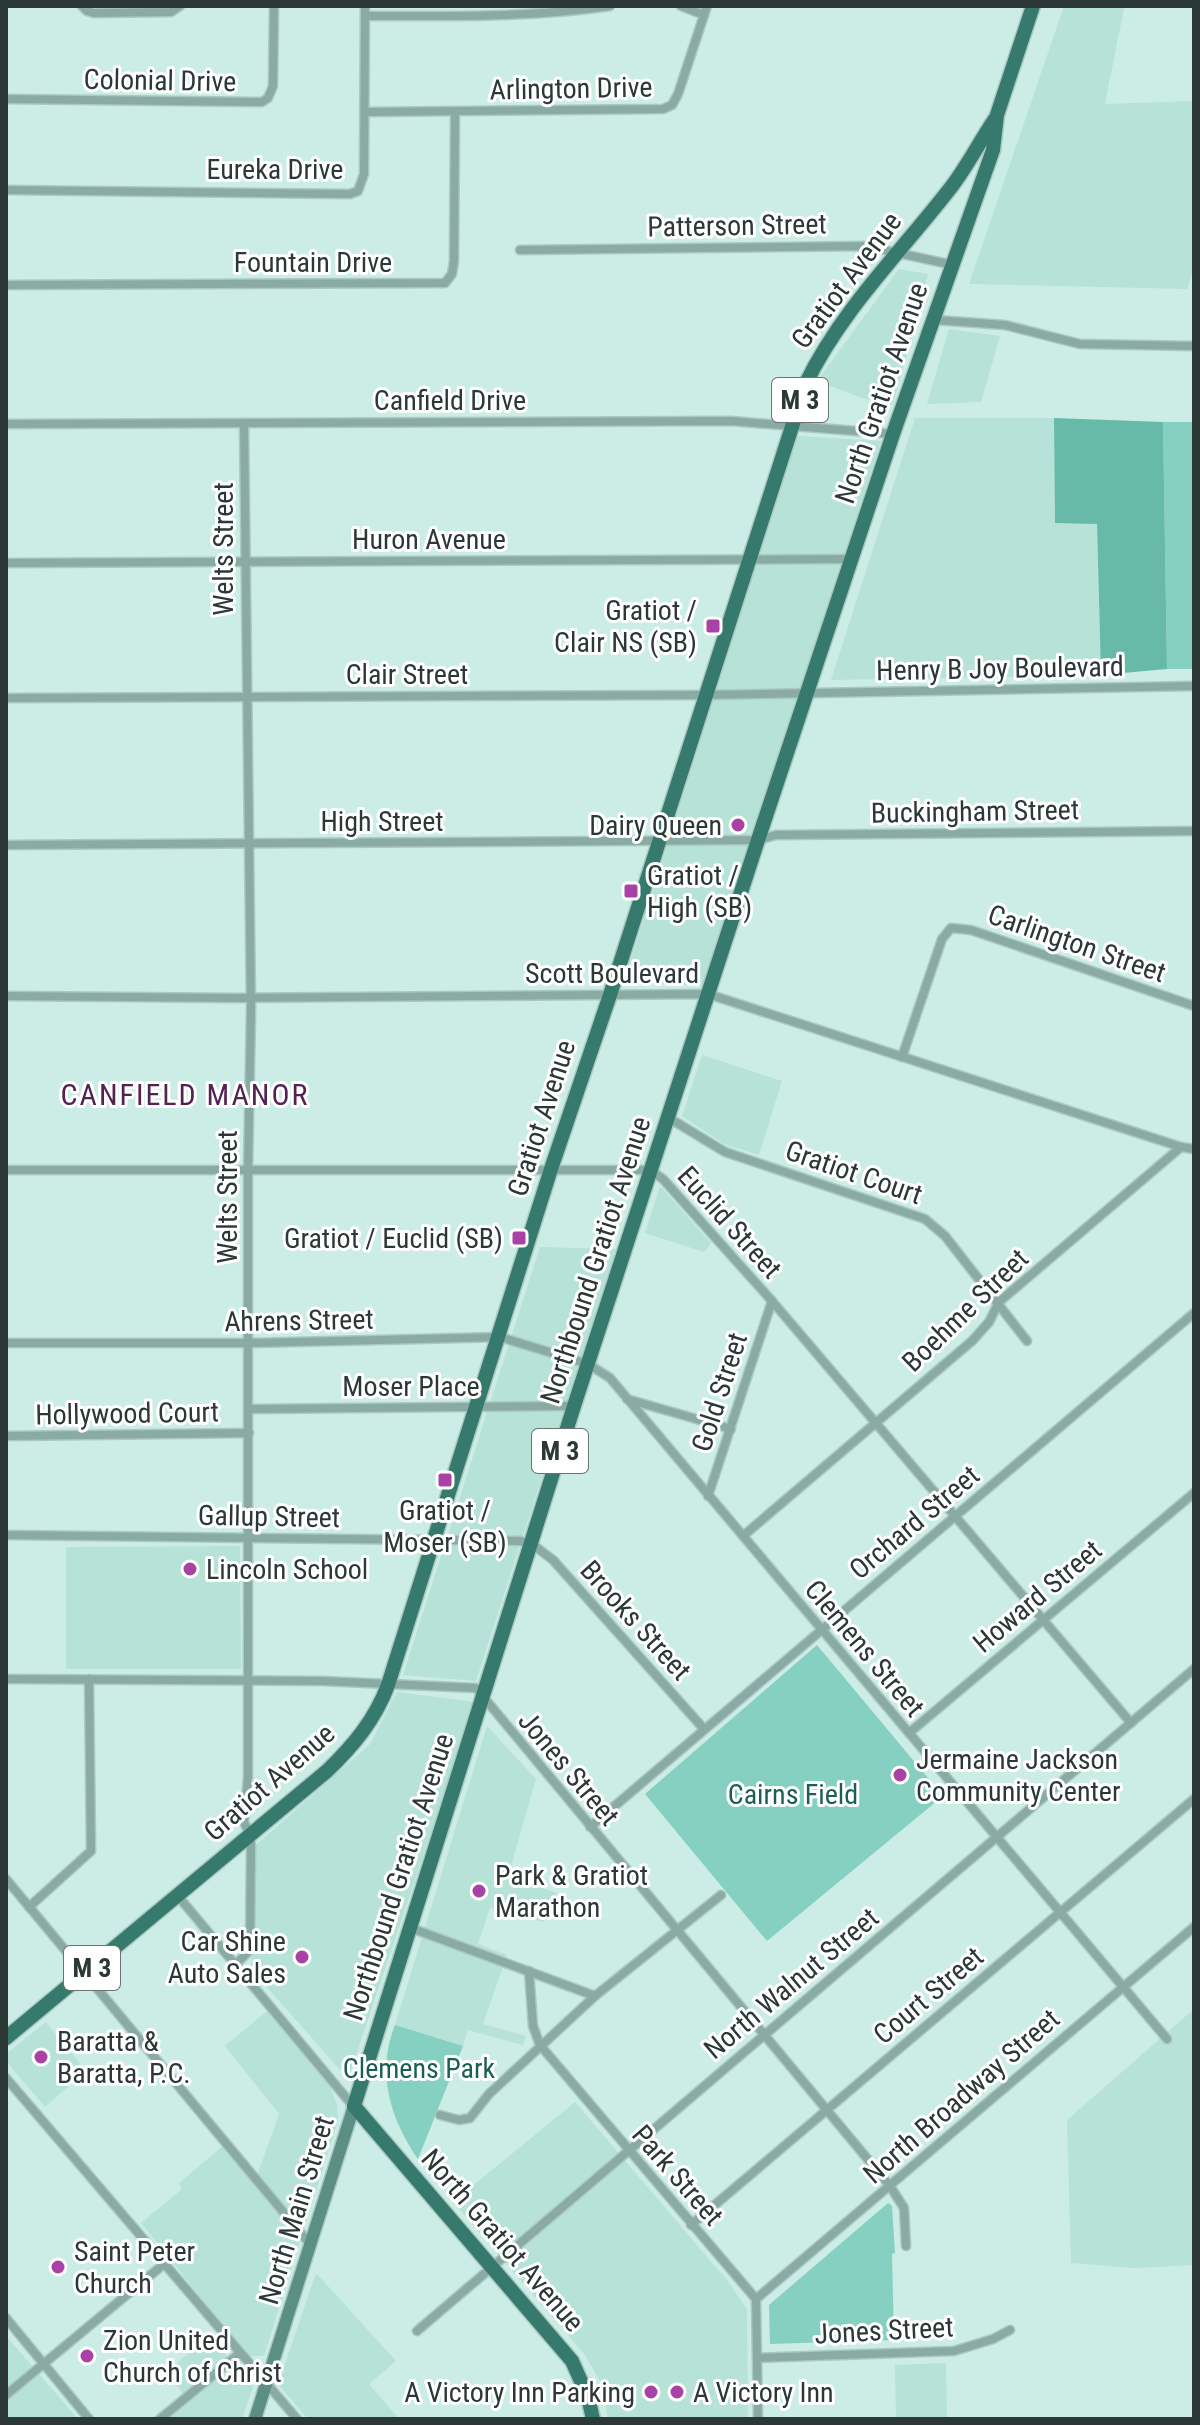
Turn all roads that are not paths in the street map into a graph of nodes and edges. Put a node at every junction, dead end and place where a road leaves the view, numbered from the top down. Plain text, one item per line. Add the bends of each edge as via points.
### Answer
1 (180, 6) edge
2 (274, 6) edge
3 (365, 6) edge
4 (610, 6) edge
5 (681, 6) edge
6 (1033, 6) edge
7 (83, 8) edge
8 (705, 11) edge
9 (365, 16) junction
10 (6, 99) edge
11 (366, 112) junction
12 (455, 112) junction
13 (997, 115) junction
14 (6, 190) edge
15 (520, 250) dead end
16 (897, 252) junction
17 (953, 265) junction
18 (6, 285) edge
19 (935, 320) junction
20 (1194, 346) edge
21 (244, 423) junction
22 (6, 424) edge
23 (791, 426) junction
24 (893, 434) junction
25 (748, 559) junction
26 (852, 559) junction
27 (245, 562) junction
28 (6, 563) edge
29 (1194, 686) edge
30 (808, 693) junction
31 (704, 695) junction
32 (246, 697) junction
33 (6, 698) edge
34 (773, 797) joint
35 (1194, 831) edge
36 (758, 840) junction
37 (659, 841) junction
38 (248, 844) junction
39 (6, 845) edge
40 (708, 994) junction
41 (610, 995) junction
42 (6, 996) edge
43 (251, 997) junction
44 (1194, 1006) edge
45 (902, 1057) junction
46 (669, 1118) junction
47 (1181, 1147) junction
48 (1194, 1149) edge
49 (551, 1169) junction
50 (6, 1170) edge
51 (248, 1170) junction
52 (650, 1170) junction
53 (772, 1301) junction
54 (999, 1302) junction
55 (1194, 1313) edge
56 (500, 1337) junction
57 (1027, 1341) dead end
58 (6, 1343) edge
59 (249, 1343) junction
60 (588, 1364) junction
61 (626, 1399) junction
62 (574, 1406) junction
63 (475, 1408) junction
64 (249, 1409) junction
65 (875, 1423) junction
66 (731, 1429) junction
67 (249, 1433) junction
68 (6, 1436) edge
69 (1194, 1493) edge
70 (708, 1496) junction
71 (955, 1516) junction
72 (6, 1535) edge
73 (743, 1536) junction
74 (249, 1537) junction
75 (433, 1540) junction
76 (530, 1544) junction
77 (1043, 1620) junction
78 (821, 1631) junction
79 (1194, 1669) edge
80 (6, 1679) edge
81 (89, 1679) junction
82 (248, 1680) junction
83 (388, 1685) junction
84 (483, 1697) junction
85 (1131, 1723) junction
86 (704, 1729) junction
87 (909, 1733) junction
88 (1194, 1799) edge
89 (590, 1827) junction
90 (250, 1835) junction
91 (996, 1837) junction
92 (6, 1879) edge
93 (721, 1895) dead end
94 (178, 1896) junction
95 (29, 1907) junction
96 (1059, 1912) junction
97 (1194, 1927) edge
98 (411, 1928) junction
99 (676, 1930) junction
100 (236, 1964) junction
101 (529, 1971) junction
102 (85, 1974) junction
103 (1123, 1986) junction
104 (595, 1996) junction
105 (763, 2035) junction
106 (6, 2038) edge
107 (1167, 2039) dead end
108 (540, 2045) junction
109 (6, 2078) edge
110 (354, 2106) junction
111 (827, 2109) junction
112 (440, 2115) dead end
113 (627, 2150) junction
114 (890, 2186) junction
115 (691, 2225) junction
116 (310, 2244) junction
117 (906, 2246) dead end
118 (164, 2264) junction
119 (492, 2265) junction
120 (756, 2299) junction
121 (6, 2318) edge
122 (1010, 2330) dead end
123 (417, 2331) dead end
124 (240, 2353) junction
125 (758, 2358) junction
126 (44, 2364) junction
127 (268, 2386) junction
128 (6, 2395) edge
129 (89, 2419) edge
130 (160, 2419) edge
131 (255, 2419) edge
132 (297, 2419) edge
133 (593, 2419) edge
134 (758, 2419) edge

1 - 7 street via 171,12 94,13
2 - 10 street, Colonial Drive via 273,86 262,102
3 - 9 street, Eureka Drive
4 - 9 street via 519,16
5 - 8 street
6 - 13 main road, North Gratiot Avenue / M 3
8 - 12 street, Arlington Drive via 681,86 667,108
9 - 11 street, Eureka Drive
11 - 12 street, Arlington Drive
11 - 14 street, Eureka Drive via 364,179 354,193
12 - 18 street, Fountain Drive via 454,261 445,283
13 - 16 main road, Gratiot Avenue / M 3 via 953,185
13 - 17 main road, North Gratiot Avenue / M 3 via 993,150
15 - 16 street, Patterson Street via 866,246
16 - 17 street, Patterson Street
16 - 23 main road, Gratiot Avenue / M 3 via 816,361
17 - 19 main road, North Gratiot Avenue / M 3
19 - 20 street via 1005,325 1080,344
19 - 24 main road, North Gratiot Avenue / M 3
21 - 22 street, Canfield Drive
21 - 23 street, Canfield Drive via 703,421
21 - 27 street, Welts Street
23 - 24 street, Canfield Drive
23 - 25 main road, Gratiot Avenue / M 3
24 - 26 main road, North Gratiot Avenue / M 3
25 - 26 street, Huron Avenue
25 - 27 street, Huron Avenue
25 - 31 main road, Gratiot Avenue / M 3
26 - 30 main road, North Gratiot Avenue / M 3
27 - 28 street, Huron Avenue
27 - 32 street, Welts Street
29 - 30 street, Henry B Joy Boulevard
30 - 31 street, Clair Street
30 - 34 main road, North Gratiot Avenue / M 3
31 - 32 street, Clair Street
31 - 37 main road, Gratiot Avenue / M 3
32 - 33 street, Clair Street
32 - 38 street, Welts Street
34 - 36 main road, Northbound Gratiot Avenue / M 3
35 - 36 street, Buckingham Street via 776,835
36 - 37 street, High Street
36 - 40 main road, Northbound Gratiot Avenue / M 3
37 - 38 street, High Street
37 - 41 main road, Gratiot Avenue / M 3
38 - 39 street, High Street
38 - 43 street, Welts Street
40 - 41 street, Scott Boulevard
40 - 45 street, Scott Boulevard
40 - 46 main road, Northbound Gratiot Avenue / M 3
41 - 43 street, Scott Boulevard
41 - 49 main road, Gratiot Avenue / M 3
42 - 43 street, Scott Boulevard
43 - 51 street, Welts Street
44 - 45 street, Carlington Street via 971,930 951,928 942,939
45 - 47 street, Scott Boulevard
46 - 52 main road, Northbound Gratiot Avenue / M 3
46 - 54 street, Gratiot Court via 725,1152 925,1219
47 - 48 street, Scott Boulevard
47 - 54 street, Boehme Street
49 - 51 street, Euclid Street
49 - 52 street, Euclid Street
49 - 56 main road, Gratiot Avenue / M 3
50 - 51 street, Euclid Street
51 - 59 street, Welts Street
52 - 53 street, Euclid Street
52 - 60 main road, Northbound Gratiot Avenue / M 3
53 - 65 street, Euclid Street
53 - 66 street, Gold Street
54 - 57 street, Gratiot Court
54 - 65 street, Boehme Street via 972,1341
55 - 71 street, Orchard Street
56 - 59 street, Ahrens Street
56 - 60 street, Ahrens Street
56 - 63 main road, Gratiot Avenue / M 3
58 - 59 street, Ahrens Street
59 - 64 street, Welts Street
60 - 61 street, Clemens Street via 610,1378
60 - 62 main road, Northbound Gratiot Avenue / M 3
61 - 66 street
61 - 70 street, Clemens Street
62 - 63 street, Moser Place
62 - 76 main road, Northbound Gratiot Avenue / M 3
63 - 64 street, Moser Place
63 - 75 main road, Gratiot Avenue / M 3
64 - 67 street, Welts Street
65 - 71 street, Euclid Street
65 - 73 street, Boehme Street
66 - 70 street, Gold Street
67 - 68 street, Hollywood Court
67 - 74 street, Welts Street
69 - 77 street, Howard Street
70 - 73 street, Clemens Street
71 - 77 street, Euclid Street
71 - 78 street, Orchard Street
72 - 74 street, Gallup Street
73 - 78 street, Clemens Street
74 - 75 street, Gallup Street
74 - 82 street, Welts Street
75 - 76 street, Gallup Street
75 - 83 main road, Gratiot Avenue / M 3
76 - 84 main road, Northbound Gratiot Avenue / M 3
76 - 86 street, Brooks Street via 553,1560
77 - 85 street, Euclid Street
77 - 87 street, Howard Street
78 - 86 street, Orchard Street
78 - 87 street, Clemens Street
79 - 85 street, North Walnut Street
80 - 81 street, Jones Street
81 - 82 street, Jones Street
81 - 95 street via 91,1851
82 - 83 street, Jones Street
82 - 90 street, Welts Street via 244,1822
83 - 84 street, Jones Street via 476,1688
83 - 90 main road, Gratiot Avenue / M 3 via 354,1744
84 - 89 street, Jones Street
84 - 98 main road, Northbound Gratiot Avenue / M 3
85 - 91 street, North Walnut Street
86 - 89 street, Orchard Street
87 - 91 street, Clemens Street
88 - 96 street, Court Street
89 - 99 street, Jones Street
90 - 94 main road, Gratiot Avenue / M 3
90 - 100 street, Welts Street via 250,1945
91 - 96 street, Clemens Street
91 - 105 street, North Walnut Street
92 - 95 street
93 - 99 street
94 - 100 street
94 - 102 main road, Gratiot Avenue / M 3
95 - 102 street
96 - 103 street, Clemens Street
96 - 111 street, Court Street
97 - 103 street, North Broadway Street
98 - 101 street
98 - 110 main road, Northbound Gratiot Avenue / M 3
99 - 104 street
99 - 105 street, Jones Street
100 - 110 street
101 - 104 street
101 - 108 street, Park Street via 533,2026
102 - 106 main road, Gratiot Avenue / M 3
102 - 116 street
103 - 107 street, Clemens Street
103 - 114 street, North Broadway Street
104 - 108 street
105 - 111 street, Jones Street
105 - 113 street, North Walnut Street
108 - 112 street via 470,2118
108 - 113 street, Park Street
109 - 118 street
110 - 116 main road, North Main Street
110 - 119 main road, North Gratiot Avenue
111 - 114 street, Jones Street
111 - 115 street, Court Street
113 - 115 street, Park Street
113 - 119 street, North Walnut Street
114 - 117 street, Jones Street via 904,2208
114 - 120 street, North Broadway Street
115 - 120 street, Park Street
116 - 127 main road, North Main Street
118 - 124 street
118 - 126 street
119 - 123 street, North Walnut Street
119 - 133 main road, North Gratiot Avenue via 572,2361
120 - 125 street
121 - 126 street
122 - 125 street, Jones Street via 954,2351
124 - 127 street
124 - 130 street
125 - 134 street
126 - 128 street
126 - 129 street
127 - 131 main road, North Main Street
127 - 132 street

